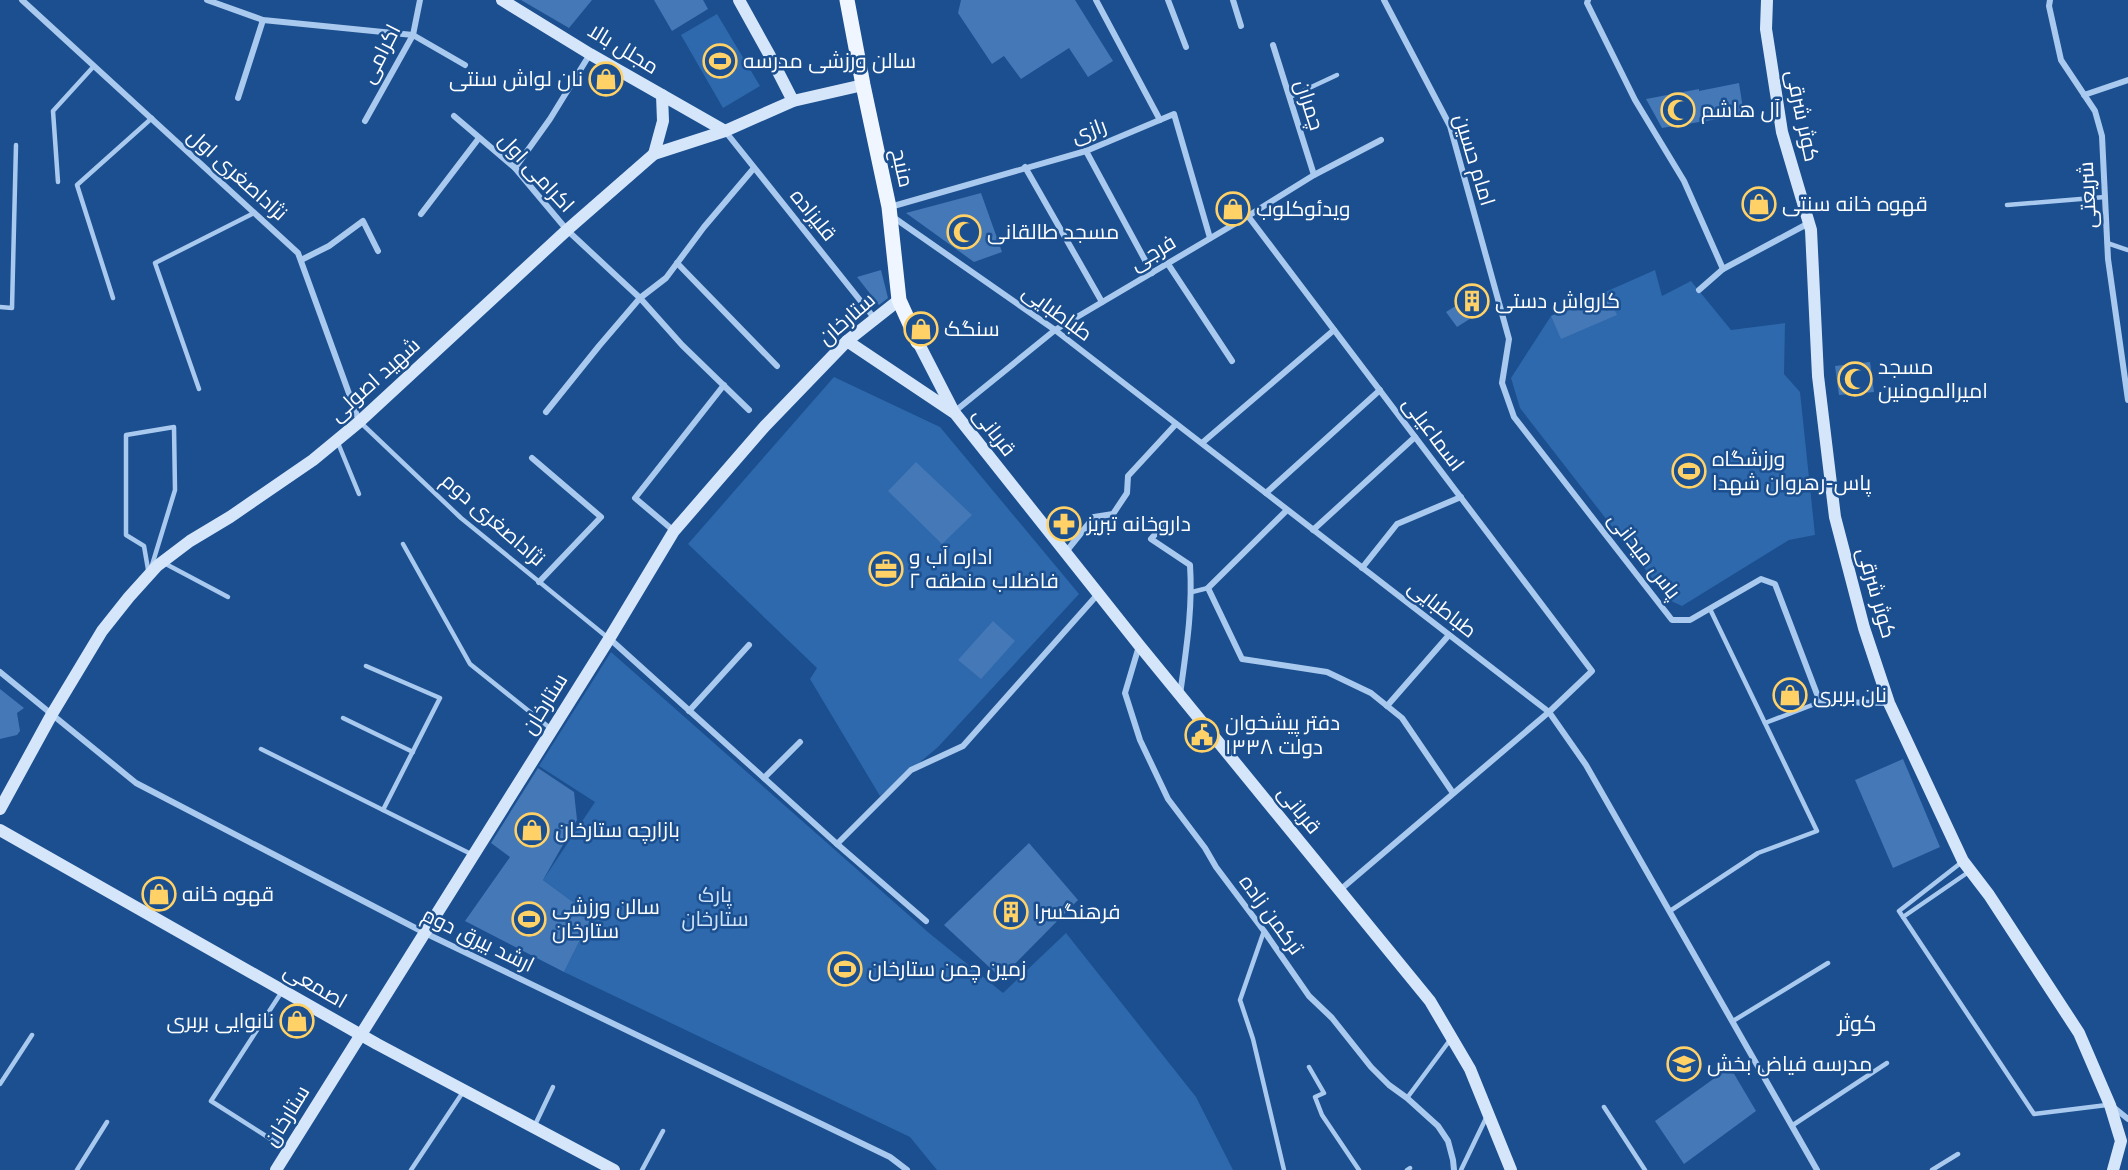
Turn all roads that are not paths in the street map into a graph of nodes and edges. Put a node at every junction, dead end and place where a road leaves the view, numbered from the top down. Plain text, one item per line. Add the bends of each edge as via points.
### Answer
1 (22, 0) edge
2 (207, 0) edge
3 (420, 0) edge
4 (502, 0) edge
5 (739, 0) edge
6 (847, 0) edge
7 (1096, 0) edge
8 (1168, 0) edge
9 (1233, 0) edge
10 (1384, 0) edge
11 (1588, 0) edge
12 (1767, 0) edge
13 (2050, 0) edge
14 (263, 20) junction
15 (1241, 26) dead end
16 (413, 35) junction
17 (1273, 45) dead end
18 (1186, 46) dead end
19 (590, 54) junction
20 (465, 65) dead end
21 (94, 66) junction
22 (1337, 75) dead end
23 (2128, 80) edge
24 (863, 85) junction
25 (662, 95) junction
26 (2084, 95) junction
27 (1290, 97) junction
28 (238, 98) dead end
29 (793, 101) junction
30 (454, 116) dead end
31 (152, 118) junction
32 (1160, 120) junction
33 (365, 121) dead end
34 (725, 131) junction
35 (479, 138) junction
36 (1381, 140) dead end
37 (16, 145) dead end
38 (1086, 151) junction
39 (654, 154) junction
40 (1025, 167) junction
41 (515, 168) junction
42 (754, 168) junction
43 (1314, 175) junction
44 (58, 182) dead end
45 (2104, 197) junction
46 (2007, 205) dead end
47 (889, 211) junction
48 (254, 213) junction
49 (421, 214) dead end
50 (1248, 216) junction
51 (1809, 223) junction
52 (567, 230) junction
53 (1210, 238) junction
54 (2107, 243) junction
55 (2128, 250) edge
56 (378, 251) dead end
57 (301, 260) junction
58 (677, 263) junction
59 (1168, 264) junction
60 (1724, 269) junction
61 (1152, 273) junction
62 (1700, 290) dead end
63 (113, 298) dead end
64 (640, 298) junction
65 (899, 300) junction
66 (1102, 302) junction
67 (0, 307) edge
68 (875, 319) junction
69 (1055, 330) junction
70 (1334, 330) junction
71 (1509, 339) joint
72 (847, 341) junction
73 (918, 342) joint
74 (1232, 361) dead end
75 (777, 366) dead end
76 (724, 385) junction
77 (199, 389) dead end
78 (1380, 390) junction
79 (2128, 400) edge
80 (749, 410) dead end
81 (546, 412) dead end
82 (954, 412) junction
83 (359, 422) junction
84 (1176, 424) junction
85 (1415, 437) junction
86 (337, 440) junction
87 (1202, 443) junction
88 (532, 458) dead end
89 (1266, 493) junction
90 (359, 494) dead end
91 (1461, 497) junction
92 (1287, 510) junction
93 (1164, 524) dead end
94 (1313, 530) junction
95 (674, 531) junction
96 (403, 544) dead end
97 (1065, 552) junction
98 (162, 562) junction
99 (1362, 568) junction
100 (149, 575) junction
101 (539, 582) junction
102 (1208, 588) junction
103 (1192, 592) junction
104 (1098, 594) junction
105 (228, 597) dead end
106 (1710, 609) junction
107 (1449, 635) junction
108 (609, 639) junction
109 (749, 645) dead end
110 (1139, 645) junction
111 (366, 666) dead end
112 (0, 672) edge
113 (1180, 695) junction
114 (1820, 702) junction
115 (1889, 703) junction
116 (1387, 706) junction
117 (689, 711) junction
118 (1549, 712) junction
119 (51, 714) junction
120 (343, 718) dead end
121 (1765, 723) junction
122 (552, 730) junction
123 (800, 742) dead end
124 (261, 749) dead end
125 (413, 752) junction
126 (764, 778) junction
127 (1453, 794) junction
128 (0, 809) edge
129 (382, 810) junction
130 (0, 830) edge
131 (837, 844) junction
132 (474, 855) junction
133 (1967, 866) junction
134 (1339, 890) junction
135 (1670, 911) junction
136 (1903, 917) junction
137 (926, 921) dead end
138 (1264, 931) junction
139 (425, 933) junction
140 (1828, 963) dead end
141 (283, 991) junction
142 (1733, 1021) junction
143 (32, 1035) dead end
144 (361, 1035) junction
145 (1452, 1038) junction
146 (1887, 1063) dead end
147 (1309, 1067) dead end
148 (0, 1084) edge
149 (553, 1087) dead end
150 (464, 1090) junction
151 (1407, 1098) junction
152 (2110, 1105) junction
153 (1604, 1107) dead end
154 (1489, 1113) junction
155 (2128, 1119) edge
156 (107, 1122) dead end
157 (1793, 1125) junction
158 (534, 1127) junction
159 (663, 1131) dead end
160 (289, 1150) junction
161 (1959, 1154) dead end
162 (77, 1170) edge
163 (276, 1170) edge
164 (411, 1170) edge
165 (614, 1170) edge
166 (642, 1170) edge
167 (907, 1170) edge
168 (1284, 1170) edge
169 (1359, 1170) edge
170 (1454, 1170) edge
171 (1461, 1170) edge
172 (1511, 1170) edge
173 (1645, 1170) edge
174 (1817, 1170) edge
175 (1932, 1170) edge
176 (2113, 1170) edge

1 - 21 street, نژاداصغری اول
2 - 14 street
3 - 16 street, اکرامی
4 - 19 main road, مجلل بالا
5 - 29 main road
6 - 24 main road, منبح
7 - 32 street
8 - 18 street
9 - 15 street
10 - 71 street, امام حسین via 1450,126
11 - 60 street via 1635,100 1684,181
12 - 51 main road, کوثر شرقی via 1766,29 1782,132
13 - 26 street, شریعتی via 2061,60
14 - 16 street
14 - 28 street
16 - 20 street
16 - 33 street, اکرامی
17 - 27 street, چمران
19 - 25 main road, مجلل بالا
19 - 41 street
21 - 31 street, نژاداصغری اول
21 - 44 lane via 53,111
22 - 27 lane
23 - 26 street
24 - 29 main road, شهید اصولی
24 - 47 main road, منبح
25 - 34 main road, مجلل بالا
25 - 39 main road via 663,121
26 - 45 street, شریعتی via 2095,111 2102,135
27 - 43 street, چمران
29 - 34 main road, شهید اصولی
30 - 35 street, اکرامی اول
31 - 48 street, نژاداصغری اول
31 - 63 lane via 77,185
32 - 38 street, رازی
32 - 53 street via 1174,114
34 - 39 main road, شهید اصولی
34 - 42 street, قلیزاده
35 - 41 street, اکرامی اول
35 - 49 street
36 - 43 street, فرجی
37 - 67 lane via 12,308
38 - 40 street, رازی
38 - 61 street
39 - 52 main road, شهید اصولی
40 - 47 street, رازی
40 - 66 street
41 - 52 street, اکرامی اول
42 - 58 street
42 - 68 street, قلیزاده
43 - 50 street, فرجی
45 - 46 lane
45 - 54 street, شریعتی
47 - 65 main road, منبح
47 - 69 street, طباطبایی
48 - 57 street, نژاداصغری اول
48 - 77 lane via 155,263
50 - 53 street, فرجی
50 - 70 street, اسماعیلی
51 - 60 street
51 - 115 main road, کوثر شرقی via 1818,376 1835,517 1864,628
52 - 64 street, اکرامی اول
52 - 83 main road, شهید اصولی
53 - 59 street, فرجی
54 - 55 lane
54 - 79 street, شریعتی
56 - 57 street via 363,221 329,246
57 - 83 street, نژاداصغری اول
58 - 64 street via 666,278
58 - 75 street
59 - 61 street, فرجی
59 - 74 street
60 - 62 street
61 - 66 street, فرجی
64 - 76 street, اکرامی اول
64 - 81 street
65 - 68 main road, ستارخان
65 - 73 main road, منبح
66 - 69 street, فرجی
68 - 72 main road, ستارخان
69 - 82 street, فرجی
69 - 84 street, طباطبایی
70 - 78 street, اسماعیلی
70 - 87 street
71 - 106 street, پاس میدانی via 1502,383 1514,417 1672,620 1690,620
72 - 82 main road
72 - 95 main road, ستارخان via 765,426
73 - 82 main road
76 - 80 street, اکرامی اول
76 - 95 street via 634,498
78 - 85 street, اسماعیلی
78 - 89 street
82 - 97 main road, قربانی
83 - 86 main road, شهید اصولی
83 - 101 lane, نژاداصغری دوم via 461,518
84 - 87 street, طباطبایی
84 - 97 street via 1128,476 1127,493 1113,514 1094,517
85 - 91 street, اسماعیلی
85 - 94 street
86 - 90 lane
86 - 98 main road, شهید اصولی via 272,489
87 - 89 street, طباطبایی
88 - 101 street via 601,517
89 - 92 street, طباطبایی
91 - 99 street via 1397,524
91 - 118 street, اسماعیلی via 1592,671
92 - 94 street, طباطبایی
92 - 102 street
93 - 103 street via 1151,538 1190,565
94 - 99 street, طباطبایی
95 - 108 main road, ستارخان
96 - 122 lane via 470,664
97 - 104 main road, قربانی
98 - 100 main road, شهید اصولی
98 - 105 lane
99 - 107 street, طباطبایی
100 - 100 lane via 175,490 174,427 126,435 126,535 144,546
100 - 119 main road, شهید اصولی via 102,631
101 - 108 lane, نژاداصغری دوم
102 - 103 lane
102 - 116 street via 1242,659 1327,672 1371,693
103 - 113 street
104 - 110 main road, قربانی
104 - 131 street via 963,746 911,770
106 - 114 street, پاس میدانی via 1761,579 1775,584
106 - 121 lane
107 - 116 street
107 - 118 street, طباطبایی
108 - 117 street
108 - 122 main road, ستارخان
109 - 117 street
110 - 113 main road, قربانی
110 - 138 street, ترکمن زاده via 1125,693 1152,768 1168,799
111 - 125 lane via 440,698
112 - 119 street, ارشد بیرق دوم
113 - 134 main road, قربانی
114 - 115 street
114 - 121 lane
115 - 133 main road, کوثر شرقی
116 - 127 street via 1402,718
117 - 126 street
118 - 127 street
118 - 135 street, طباطبایی via 1586,765
119 - 128 main road, شهید اصولی
119 - 139 street, ارشد بیرق دوم via 136,783
120 - 125 lane
121 - 135 lane via 1817,831 1758,853
122 - 132 main road, ستارخان
123 - 126 street
124 - 129 lane
125 - 129 lane
126 - 131 street
127 - 134 street
129 - 132 lane
130 - 141 main road, اصمعی
131 - 137 street
132 - 139 main road, ستارخان
133 - 136 lane
133 - 136 lane via 1899,911
133 - 152 main road, کوثر شرقی via 2076,1027
134 - 145 main road, قربانی via 1430,1001
135 - 142 street, طباطبایی
136 - 152 lane via 2034,1114
138 - 151 street, ترکمن زاده via 1309,996 1371,1067
138 - 168 lane via 1240,1000
139 - 144 main road, ستارخان
139 - 167 street, ارشد بیرق دوم via 890,1157
140 - 142 lane
141 - 144 main road, اصمعی
141 - 160 lane via 211,1101
142 - 157 street, طباطبایی
143 - 148 lane
144 - 150 main road, اصمعی
144 - 160 main road, ستارخان
145 - 151 lane
145 - 154 main road, قربانی
146 - 157 lane
147 - 169 lane via 1324,1093 1315,1097 1322,1115
149 - 158 lane
150 - 158 main road, اصمعی
150 - 164 lane
151 - 170 street, ترکمن زاده via 1438,1126 1448,1141
152 - 155 street
152 - 176 main road, کوثر شرقی via 2121,1141
153 - 173 lane
154 - 171 lane
154 - 172 main road, قربانی
156 - 162 lane
157 - 174 street, طباطبایی
158 - 165 main road, اصمعی
159 - 166 lane
160 - 163 main road, ستارخان
161 - 175 lane

